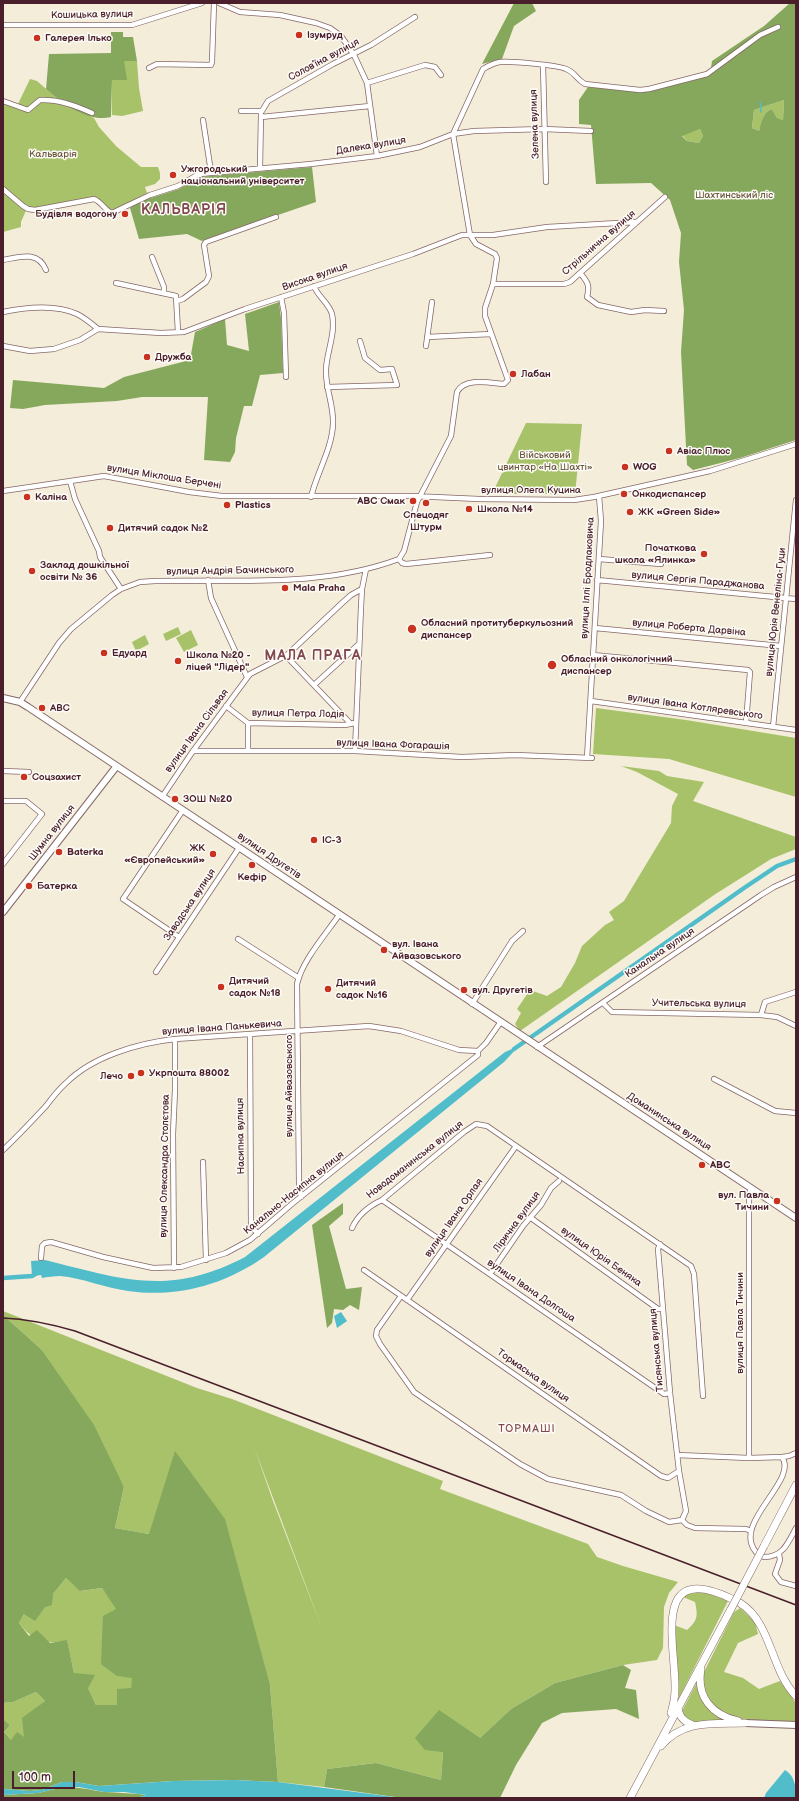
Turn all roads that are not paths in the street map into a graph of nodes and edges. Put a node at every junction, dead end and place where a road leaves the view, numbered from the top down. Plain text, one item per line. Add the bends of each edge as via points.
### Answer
1 (202, 3) edge
2 (214, 3) edge
3 (219, 3) edge
4 (415, 17) dead end
5 (3, 25) edge
6 (778, 27) dead end
7 (354, 55) junction
8 (542, 65) junction
9 (149, 68) dead end
10 (441, 75) dead end
11 (367, 83) junction
12 (3, 101) edge
13 (370, 106) junction
14 (241, 111) dead end
15 (262, 111) junction
16 (92, 112) dead end
17 (261, 117) junction
18 (203, 120) dead end
19 (544, 129) junction
20 (591, 131) dead end
21 (453, 134) junction
22 (377, 156) junction
23 (260, 168) junction
24 (211, 172) junction
25 (546, 182) dead end
26 (3, 189) edge
27 (665, 197) dead end
28 (276, 217) dead end
29 (636, 222) junction
30 (470, 235) junction
31 (152, 257) dead end
32 (3, 260) edge
33 (46, 270) dead end
34 (580, 273) junction
35 (116, 283) dead end
36 (493, 284) junction
37 (314, 286) junction
38 (164, 293) junction
39 (281, 297) junction
40 (177, 301) junction
41 (432, 302) dead end
42 (664, 311) dead end
43 (3, 312) edge
44 (98, 328) junction
45 (178, 332) junction
46 (491, 334) junction
47 (427, 336) junction
48 (360, 341) dead end
49 (3, 346) edge
50 (426, 346) dead end
51 (286, 376) dead end
52 (327, 387) junction
53 (796, 444) edge
54 (70, 481) junction
55 (3, 491) edge
56 (419, 496) junction
57 (599, 496) junction
58 (311, 497) junction
59 (796, 500) edge
60 (490, 555) dead end
61 (599, 558) junction
62 (399, 559) junction
63 (661, 564) dead end
64 (366, 569) junction
65 (208, 580) junction
66 (597, 580) junction
67 (121, 589) junction
68 (362, 589) junction
69 (786, 598) junction
70 (796, 599) edge
71 (595, 628) junction
72 (359, 644) junction
73 (781, 646) junction
74 (287, 655) junction
75 (593, 655) junction
76 (247, 677) junction
77 (314, 685) junction
78 (3, 698) edge
79 (590, 701) junction
80 (20, 702) junction
81 (226, 706) junction
82 (248, 723) junction
83 (353, 723) junction
84 (746, 723) junction
85 (773, 727) junction
86 (796, 730) edge
87 (193, 751) junction
88 (248, 751) junction
89 (355, 751) junction
90 (590, 758) joint
91 (116, 767) junction
92 (3, 771) edge
93 (29, 772) dead end
94 (162, 797) junction
95 (3, 800) edge
96 (183, 810) junction
97 (239, 848) junction
98 (3, 864) edge
99 (796, 877) edge
100 (3, 912) edge
101 (339, 914) junction
102 (523, 931) dead end
103 (179, 937) junction
104 (238, 939) dead end
105 (156, 972) dead end
106 (299, 978) junction
107 (796, 992) edge
108 (603, 1003) junction
109 (472, 1004) junction
110 (761, 1014) junction
111 (500, 1023) junction
112 (796, 1026) edge
113 (298, 1031) junction
114 (250, 1034) junction
115 (521, 1036) joint
116 (175, 1040) junction
117 (534, 1045) junction
118 (478, 1051) junction
119 (714, 1079) dead end
120 (796, 1113) edge
121 (516, 1146) junction
122 (3, 1150) edge
123 (202, 1162) dead end
124 (559, 1181) dead end
125 (751, 1188) junction
126 (301, 1197) junction
127 (382, 1200) junction
128 (531, 1218) junction
129 (796, 1218) edge
130 (352, 1228) dead end
131 (258, 1234) junction
132 (447, 1244) junction
133 (660, 1244) junction
134 (41, 1258) dead end
135 (206, 1260) junction
136 (174, 1268) junction
137 (364, 1270) dead end
138 (490, 1274) junction
139 (401, 1296) junction
140 (407, 1300) junction
141 (662, 1308) junction
142 (670, 1393) junction
143 (703, 1396) dead end
144 (796, 1453) edge
145 (677, 1456) junction
146 (782, 1457) junction
147 (749, 1458) junction
148 (679, 1471) junction
149 (796, 1486) edge
150 (682, 1520) junction
151 (796, 1528) edge
152 (751, 1531) junction
153 (756, 1552) dead end
154 (779, 1554) junction
155 (764, 1557) dead end
156 (796, 1586) edge
157 (732, 1599) dead end
158 (740, 1603) dead end
159 (703, 1663) junction
160 (796, 1696) edge
161 (678, 1708) junction
162 (746, 1723) junction
163 (668, 1725) junction
164 (796, 1725) edge
165 (692, 1726) junction
166 (652, 1757) junction
167 (630, 1798) edge

1 - 5 street, Кошицька вулиця via 132,25
2 - 9 street via 211,65 157,64
3 - 7 street via 240,12 280,15 330,28 341,36
4 - 7 street, Соловʼїна вулиця
6 - 8 street via 760,35 707,74 649,89 585,84 578,80 572,71
7 - 11 street
7 - 15 street, Соловʼїна вулиця via 268,101
8 - 19 street, Зелена вулиця
8 - 21 street via 500,62 483,69
10 - 11 street via 435,67 425,65
11 - 13 street
12 - 16 street via 28,110 40,100 52,101
13 - 17 street
13 - 22 street
14 - 15 street
15 - 17 street
17 - 23 street
18 - 24 street
19 - 20 street, Далека вулиця
19 - 21 street, Далека вулиця
19 - 25 street, Зелена вулиця
21 - 22 street, Далека вулиця via 420,148
21 - 30 street
22 - 23 street, Далека вулиця
23 - 24 street, Далека вулиця
24 - 26 street, Далека вулиця via 199,174 178,186 133,202 112,213 94,199 36,210 28,209
27 - 29 street, Стрільнична вулиця
28 - 40 street via 206,242 206,282 183,300
29 - 30 street, Висока вулиця
29 - 34 street, Стрільнична вулиця
30 - 36 street via 476,244 495,254 497,258
30 - 37 street, Висока вулиця via 462,235
31 - 38 street
32 - 33 street via 33,256 43,262
34 - 36 street, Стрільнична вулиця via 564,284
34 - 42 street via 590,288 587,297 598,305 631,312
35 - 38 street
36 - 46 street via 485,308
37 - 39 street, Висока вулиця
37 - 52 street via 329,307 332,316 333,332 326,371
38 - 40 street via 176,296
39 - 45 street, Висока вулиця
39 - 51 street
40 - 45 street
41 - 47 street
43 - 44 street via 35,308 60,309 79,315
44 - 45 street, Висока вулиця
44 - 49 street via 80,340 54,349 30,351
46 - 47 street
46 - 56 street via 507,383 467,382 460,387 457,392 451,436
47 - 50 street
48 - 52 street via 365,358 380,370 392,369 397,385
52 - 58 street via 333,412 332,434
53 - 57 street, вулиця Олега Куцина via 719,469
54 - 55 street, вулиця Міклоша Берчені
54 - 58 street, вулиця Міклоша Берчені via 104,476 222,496
54 - 67 street via 100,557
56 - 57 street, вулиця Олега Куцина via 554,500
56 - 58 street, вулиця Міклоша Берчені
56 - 62 street via 404,551
57 - 61 street, вулиця Іллі Бродлаковича
59 - 69 street, вулиця Юрія Венеліна-Гуци
60 - 62 street, вулиця Андрія Бачинського via 406,564
61 - 63 street
61 - 66 street, вулиця Іллі Бродлаковича
62 - 64 street, вулиця Андрія Бачинського
64 - 65 street, вулиця Андрія Бачинського via 338,576 308,579
64 - 68 street
65 - 67 street, вулиця Андрія Бачинського via 145,581
65 - 76 street via 211,598
66 - 69 street, вулиця Сергія Параджанова
66 - 71 street, вулиця Іллі Бродлаковича
67 - 80 street, вулиця Андрія Бачинського via 66,635
68 - 72 street
68 - 74 street, вулиця Івана Сільвая via 351,595
69 - 70 street, вулиця Сергія Параджанова
69 - 73 street, вулиця Юрія Венеліна-Гуци
71 - 73 street, вулиця Роберта Дарвіна
71 - 75 street, вулиця Іллі Бродлаковича
72 - 77 street
72 - 83 street
73 - 85 street, вулиця Юрія Венеліна-Гуци
74 - 76 street, вулиця Івана Сільвая via 257,669
74 - 77 street
75 - 79 street, вулиця Іллі Бродлаковича
75 - 84 street via 748,670 750,678
76 - 81 street, вулиця Івана Сільвая
77 - 83 street
78 - 80 main road, вулиця Другетів
79 - 84 street, вулиця Івана Котляревського
79 - 90 street, вулиця Іллі Бродлаковича
80 - 91 main road, вулиця Другетів
81 - 82 street, вулиця Петра Лодія
81 - 87 street, вулиця Івана Сільвая
82 - 83 street, вулиця Петра Лодія
82 - 88 street
83 - 89 street
84 - 85 street, вулиця Івана Котляревського
85 - 86 street, вулиця Івана Котляревського
87 - 88 street, вулиця Івана Фогарашія
87 - 94 street, вулиця Івана Сільвая
88 - 89 street, вулиця Івана Фогарашія
89 - 90 street, вулиця Івана Фогарашія via 462,757 515,755
91 - 94 main road, вулиця Другетів
91 - 100 main road, Шумна вулиця
92 - 93 street
94 - 96 main road, вулиця Другетів
95 - 98 street via 26,801 42,814
96 - 97 main road, вулиця Другетів
96 - 103 street via 123,899
97 - 101 main road, вулиця Другетів
97 - 103 street, Заводська вулиця
99 - 108 street, Канальна вулиця via 767,891
101 - 106 street, вулиця Айвазовського
101 - 109 main road, вулиця Другетів
102 - 109 street via 512,941
103 - 105 street, Заводська вулиця
104 - 106 street
106 - 113 street, вулиця Айвазовського
107 - 110 street via 765,1002
108 - 110 street, Учительська вулиця via 612,1012
108 - 117 street, Канальна вулиця
109 - 111 main road, вулиця Другетів
110 - 112 street, Учительська вулиця via 777,1017
111 - 115 main road, вулиця Другетів
111 - 118 street, Канально-Насипна вулиця
113 - 114 street, вулиця Івана Панькевича
113 - 118 street, вулиця Івана Панькевича via 382,1027 416,1035 459,1050
113 - 126 street, вулиця Айвазовського
114 - 116 street, вулиця Івана Панькевича
114 - 131 street, Насипна вулиця via 251,1226
115 - 117 main road, Доманинська вулиця
116 - 122 street, вулиця Івана Панькевича via 148,1043 128,1049 76,1074
116 - 136 street, вулиця Олександра Столєтова
117 - 125 main road, Доманинська вулиця
118 - 126 street, Канально-Насипна вулиця via 478,1055
119 - 120 street via 774,1111
121 - 127 street, Новодоманинська вулиця via 487,1126 476,1124
121 - 132 street, вулиця Івана Орлая
121 - 133 street
123 - 135 street
124 - 128 street, Лірична вулиця via 551,1188
125 - 129 main road, Доманинська вулиця
125 - 147 street, вулиця Павла Тичини
126 - 131 street, Канально-Насипна вулиця
127 - 130 street, Новодоманинська вулиця via 367,1209
127 - 132 street, вулиця Івана Долгоша
128 - 138 street, Лірична вулиця
128 - 141 street, вулиця Юрія Беняка via 658,1309
131 - 135 street, Канально-Насипна вулиця via 243,1245
132 - 138 street, вулиця Івана Долгоша
132 - 140 street, вулиця Івана Орлая
133 - 141 street, Тисянська вулиця via 658,1249
133 - 143 street via 688,1263 693,1270
134 - 136 street, Канально-Насипна вулиця via 42,1246 51,1242 128,1264
135 - 136 street, Канально-Насипна вулиця
137 - 139 street, Тормаська вулиця
138 - 142 street, вулиця Івана Долгоша via 664,1394
139 - 140 street, Тормаська вулиця
139 - 150 street via 377,1330 376,1336 410,1387 419,1395 503,1453 543,1477 617,1494 659,1518 674,1522
140 - 148 street, Тормаська вулиця via 661,1476 670,1477
141 - 142 street, Тисянська вулиця
142 - 145 street, Тисянська вулиця
144 - 146 street
145 - 147 street
145 - 148 street
146 - 147 street
146 - 152 street via 785,1461 784,1471
148 - 150 street via 686,1512
149 - 159 highway, bridge
150 - 152 street via 695,1528
151 - 154 street via 786,1547
152 - 153 street via 751,1543
154 - 155 street
154 - 156 street via 780,1560 775,1574 781,1582
157 - 163 highway via 708,1589 696,1588 684,1593 675,1604 671,1634 675,1689
158 - 160 highway via 747,1607 758,1621 783,1679
159 - 161 highway
159 - 162 highway via 700,1682 709,1705 724,1718
161 - 163 highway
161 - 165 highway via 683,1720
162 - 164 main road
162 - 165 highway
163 - 166 highway
165 - 166 highway via 669,1737
166 - 167 highway

